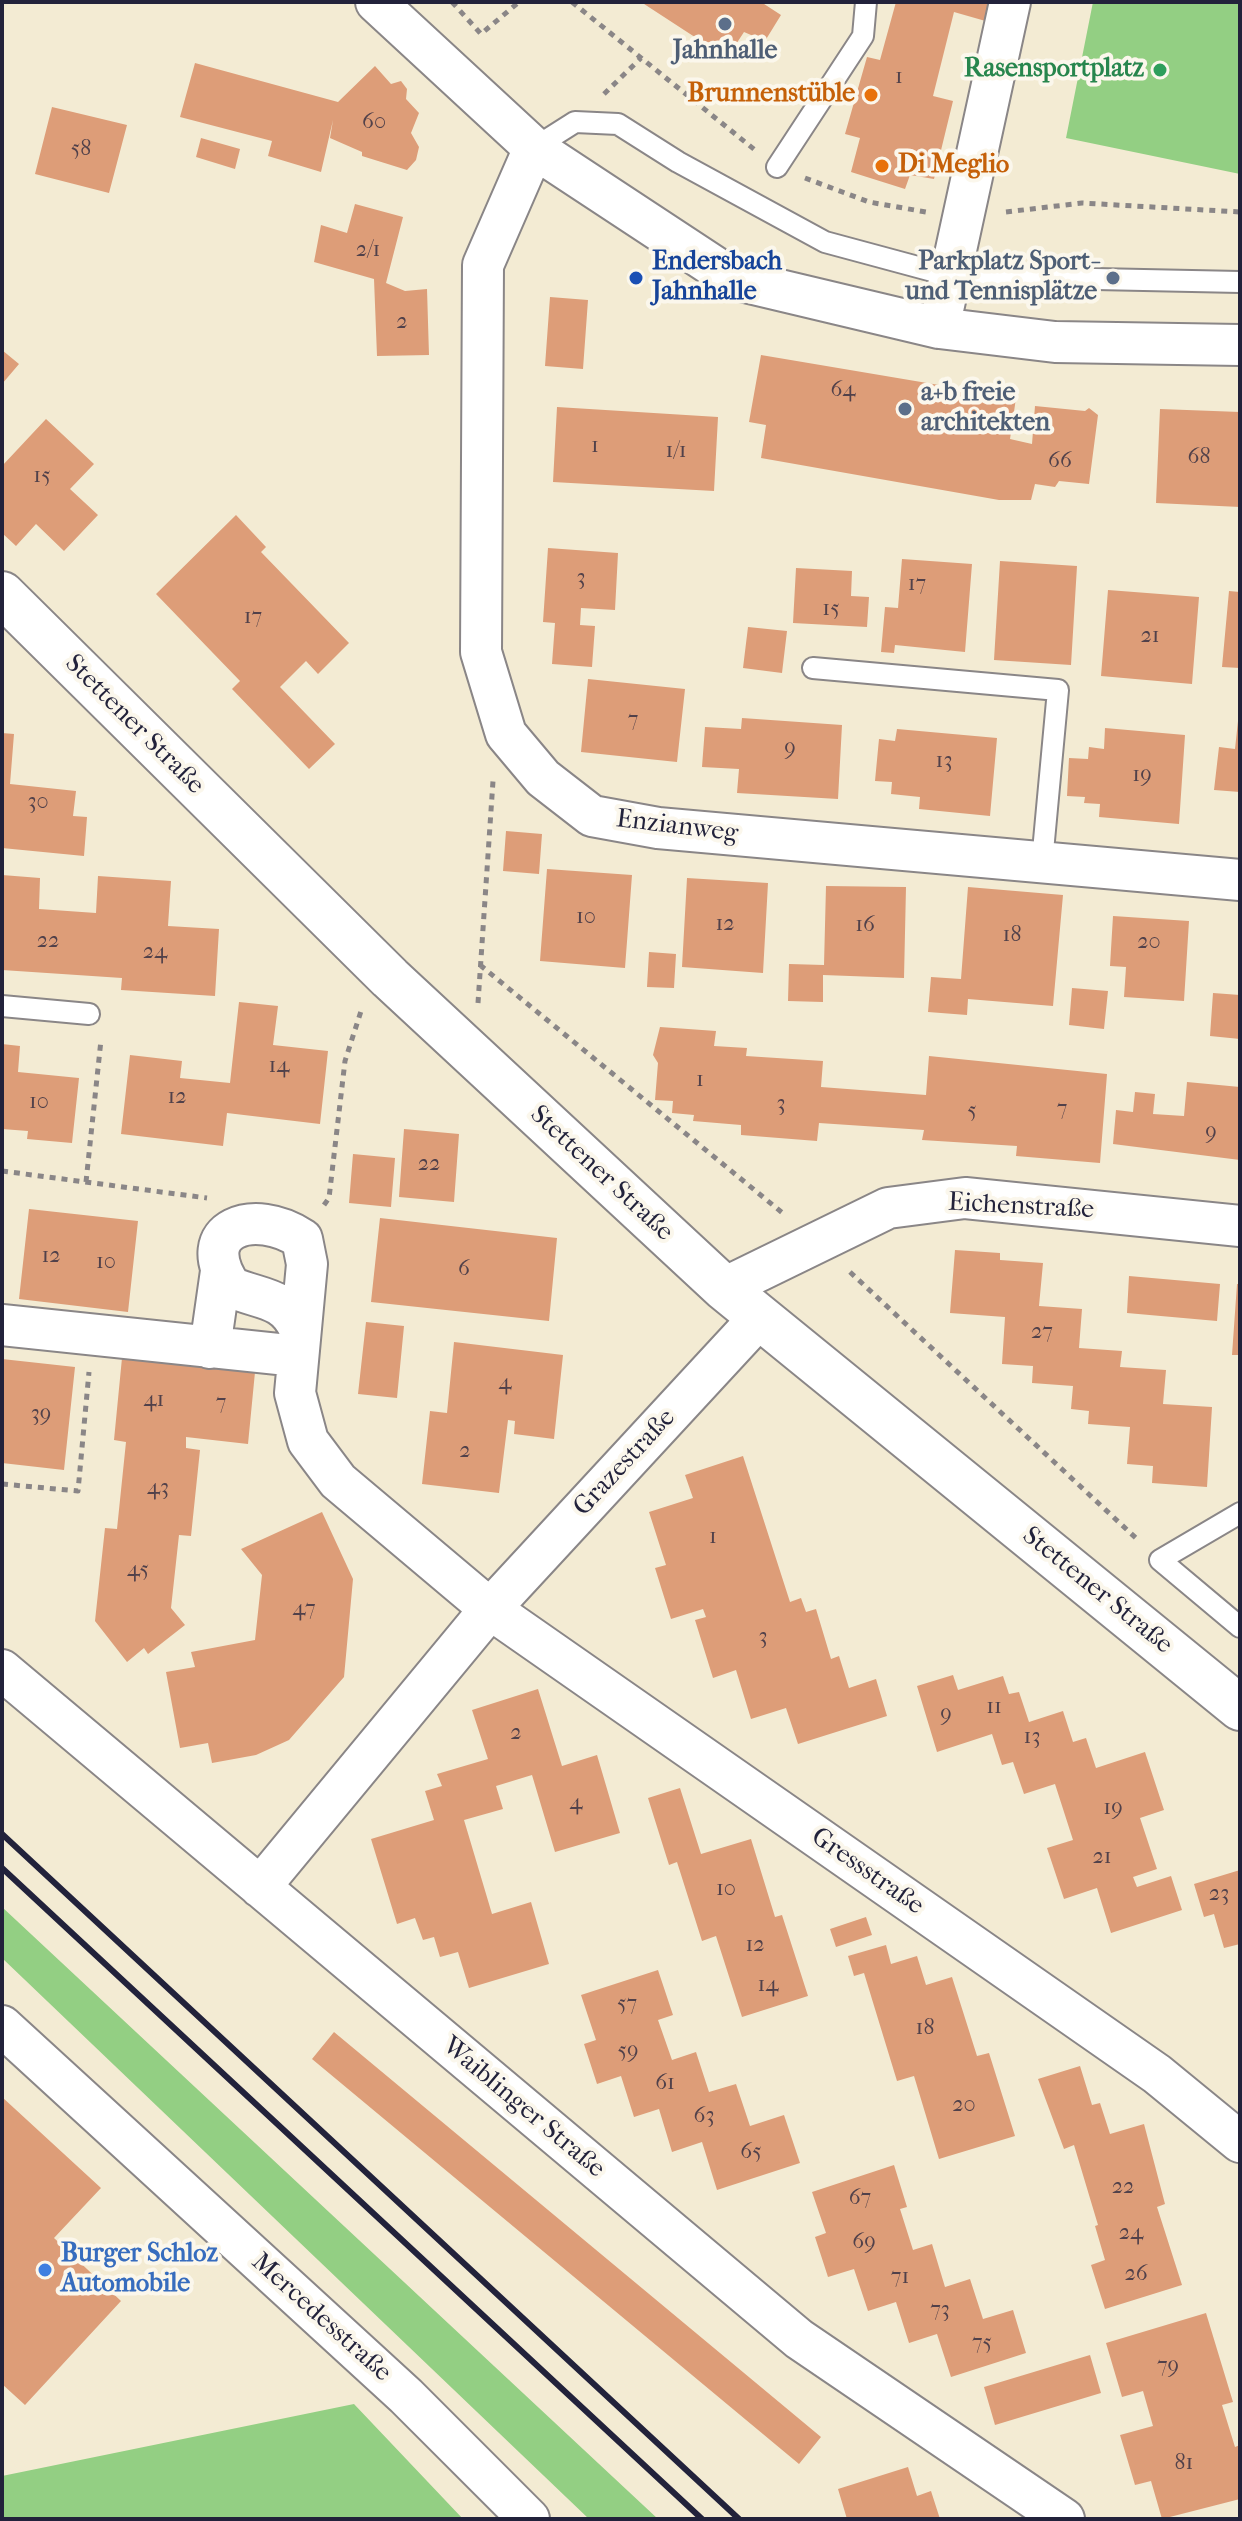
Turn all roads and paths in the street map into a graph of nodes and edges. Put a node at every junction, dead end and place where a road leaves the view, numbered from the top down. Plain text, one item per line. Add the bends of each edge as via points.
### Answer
1 (376, 2) edge
2 (452, 2) edge
3 (519, 2) edge
4 (572, 2) edge
5 (866, 2) edge
6 (1010, 2) edge
7 (534, 148) junction
8 (777, 167) junction
9 (1240, 212) edge
10 (964, 219) junction
11 (951, 276) junction
12 (1240, 282) edge
13 (939, 328) junction
14 (1240, 345) edge
15 (2, 594) edge
16 (813, 668) dead end
17 (506, 734) junction
18 (1042, 862) junction
19 (1240, 880) edge
20 (480, 965) dead end
21 (390, 978) junction
22 (2, 1006) edge
23 (89, 1014) joint
24 (2, 1171) edge
25 (86, 1182) junction
26 (1240, 1226) edge
27 (234, 1227) junction
28 (302, 1239) junction
29 (221, 1271) junction
30 (724, 1288) junction
31 (760, 1317) junction
32 (2, 1325) edge
33 (92, 1335) junction
34 (298, 1342) junction
35 (210, 1348) junction
36 (2, 1484) edge
37 (1240, 1513) edge
38 (490, 1609) junction
39 (1240, 1627) edge
40 (2, 1670) edge
41 (1240, 1708) edge
42 (260, 1887) junction
43 (2, 2026) edge
44 (1240, 2142) edge
45 (529, 2519) edge
46 (1064, 2519) edge

1 - 7 street
2 - 3 path via 481,34
4 - 8 path
5 - 8 lane via 863,36
6 - 10 street
7 - 11 lane via 575,122 618,124 825,242
7 - 13 street via 733,279
7 - 17 street, Enzianweg via 483,265 481,652
8 - 10 path via 869,202
9 - 10 path via 1082,203
10 - 11 street
11 - 12 lane
11 - 13 street
13 - 14 street via 1055,342
15 - 21 street, Stettener Straße
16 - 18 lane via 1058,690
17 - 18 street, Enzianweg via 543,778 592,816 658,828
17 - 20 path via 493,781
18 - 19 street, Enzianweg
21 - 28 path via 360,1010 345,1061 329,1198
21 - 30 street, Stettener Straße
22 - 23 lane
23 - 25 path via 104,1016
24 - 25 path
25 - 27 path via 202,1196 220,1204
26 - 30 street, Eichenstraße via 965,1198 888,1208
27 - 28 street via 284,1227
27 - 29 street via 221,1251
28 - 34 street via 307,1264
29 - 34 street via 231,1287 271,1298 293,1315
29 - 35 street
30 - 31 street, Stettener Straße
31 - 38 street, Grazestraße
31 - 41 street, Stettener Straße
32 - 33 street
33 - 35 street
33 - 36 path via 78,1491
34 - 35 street
34 - 38 street via 295,1393 308,1441 338,1481
37 - 39 lane via 1160,1560
38 - 42 street, Grazestraße
38 - 44 street, Gressstraße via 1157,2074
40 - 42 street, Waiblinger Straße
42 - 46 street, Waiblinger Straße via 799,2339
43 - 45 street, Mercedesstraße via 406,2396

